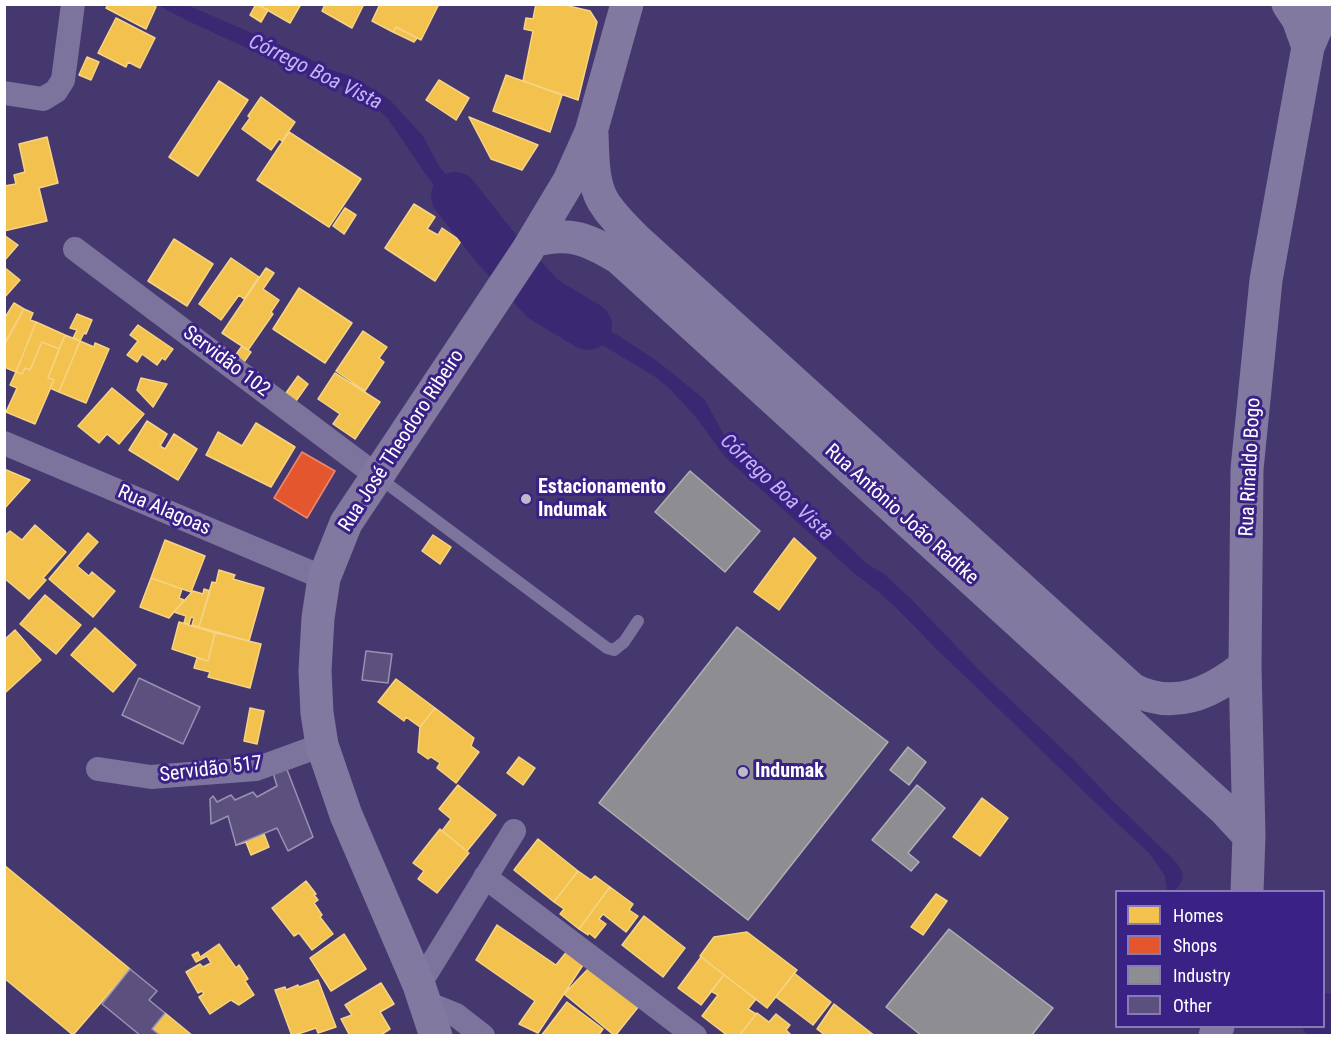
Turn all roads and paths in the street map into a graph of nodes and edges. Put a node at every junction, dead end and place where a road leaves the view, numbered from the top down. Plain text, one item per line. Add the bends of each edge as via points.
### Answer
1 (73, 4) edge
2 (1288, 4) edge
3 (1330, 4) edge
4 (629, 5) edge
5 (1308, 47) junction
6 (4, 93) edge
7 (591, 132) junction
8 (75, 249) dead end
9 (523, 256) junction
10 (4, 443) edge
11 (377, 476) junction
12 (324, 578) junction
13 (638, 621) dead end
14 (1245, 666) junction
15 (322, 745) junction
16 (98, 770) dead end
17 (514, 831) dead end
18 (1249, 836) junction
19 (485, 877) junction
20 (1247, 890) edge
21 (422, 994) junction
22 (436, 1035) edge
23 (483, 1035) edge
24 (694, 1035) edge

1 - 6 street via 63,80 56,91 43,99
2 - 5 main road, Rua Rinaldo Bogo
3 - 5 main road, Rua Rinaldo Bogo
4 - 7 main road, Rua José Theodoro Ribeiro
5 - 14 main road, Rua Rinaldo Bogo via 1266,280 1247,469
7 - 9 main road, Rua José Theodoro Ribeiro via 570,181
7 - 14 main road, Rua Antônio João Radtke via 602,199 638,241 1132,689 1147,697 1167,700 1202,693
8 - 11 street, Servidão 102
9 - 11 main road, Rua José Theodoro Ribeiro
9 - 18 main road, Rua Antônio João Radtke via 550,237 573,237 599,245 619,258 1183,771
10 - 12 street, Rua Alagoas
11 - 12 main road, Rua José Theodoro Ribeiro via 346,523
11 - 13 lane via 607,648 615,650
12 - 15 main road, Rua José Theodoro Ribeiro via 315,671
14 - 18 main road, Rua Rinaldo Bogo
15 - 16 street, Servidão 517 via 256,769 151,777
15 - 21 main road, Rua José Theodoro Ribeiro via 346,815
17 - 19 street
18 - 20 main road, Rua Rinaldo Bogo
19 - 21 street
19 - 24 street
21 - 22 main road, Rua José Theodoro Ribeiro
21 - 23 street

